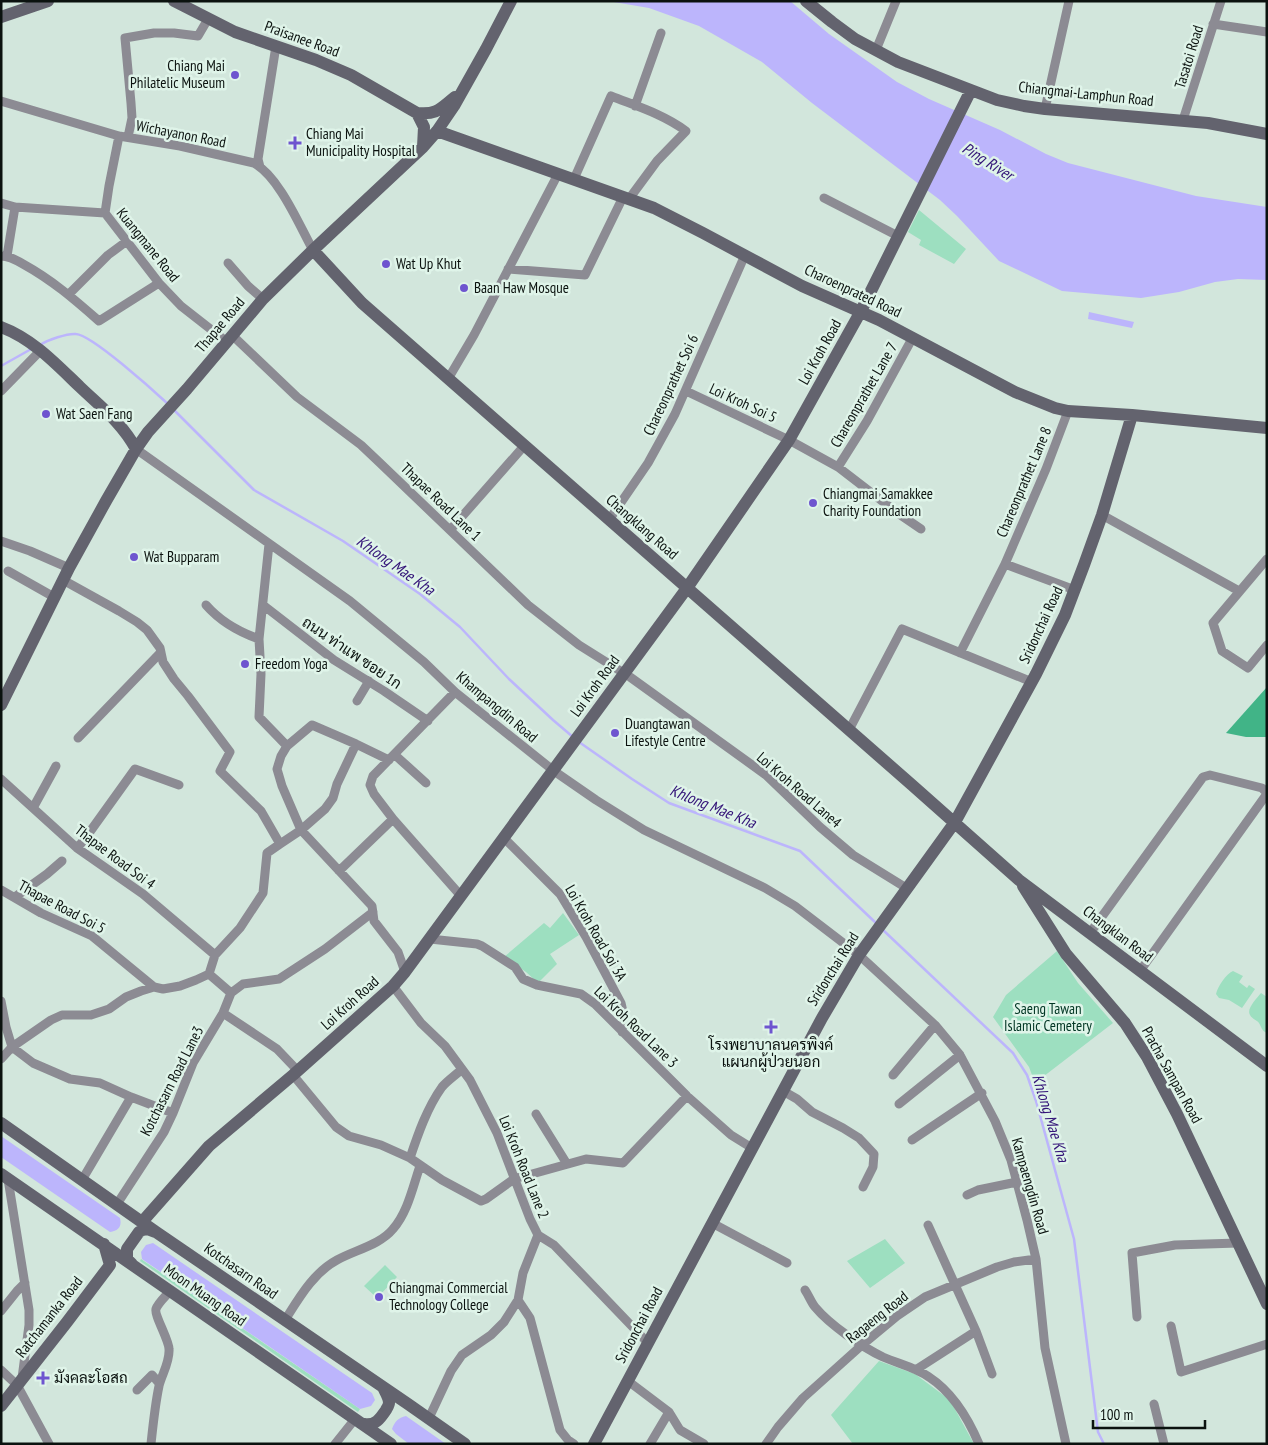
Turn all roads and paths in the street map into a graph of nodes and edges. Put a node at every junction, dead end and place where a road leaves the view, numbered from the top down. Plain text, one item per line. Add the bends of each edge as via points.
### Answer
1 (48, 1) edge
2 (174, 1) edge
3 (511, 1) edge
4 (806, 1) edge
5 (896, 1) edge
6 (1069, 1) edge
7 (1221, 1) edge
8 (1, 17) edge
9 (208, 19) junction
10 (1213, 24) junction
11 (1267, 32) edge
12 (661, 33) dead end
13 (276, 46) junction
14 (876, 50) junction
15 (461, 92) junction
16 (969, 95) junction
17 (1, 102) edge
18 (635, 106) junction
19 (1046, 109) junction
20 (416, 112) junction
21 (1183, 120) junction
22 (437, 131) junction
23 (1267, 134) edge
24 (123, 136) junction
25 (423, 147) junction
26 (256, 163) junction
27 (558, 174) junction
28 (574, 179) junction
29 (626, 198) junction
30 (824, 198) dead end
31 (1, 203) edge
32 (15, 207) junction
33 (105, 213) junction
34 (898, 236) junction
35 (127, 241) junction
36 (312, 250) junction
37 (744, 255) junction
38 (4, 256) edge
39 (228, 263) dead end
40 (508, 269) junction
41 (159, 282) junction
42 (69, 294) junction
43 (263, 300) junction
44 (861, 311) junction
45 (1, 327) edge
46 (913, 337) junction
47 (229, 339) junction
48 (41, 350) junction
49 (448, 379) junction
50 (1, 391) edge
51 (686, 391) junction
52 (1068, 411) junction
53 (1099, 413) junction
54 (1132, 415) junction
55 (119, 424) junction
56 (1267, 428) edge
57 (148, 432) junction
58 (1126, 434) junction
59 (789, 440) junction
60 (524, 446) junction
61 (136, 449) junction
62 (838, 467) junction
63 (1102, 515) junction
64 (608, 520) junction
65 (451, 529) junction
66 (921, 529) dead end
67 (1, 541) edge
68 (269, 544) junction
69 (1267, 559) edge
70 (1005, 564) junction
71 (69, 568) junction
72 (8, 571) dead end
73 (63, 580) junction
74 (686, 588) junction
75 (1075, 590) junction
76 (1239, 591) junction
77 (54, 597) junction
78 (206, 605) dead end
79 (263, 605) junction
80 (259, 639) junction
81 (1267, 646) edge
82 (161, 652) junction
83 (960, 653) junction
84 (625, 673) junction
85 (369, 682) junction
86 (1032, 682) junction
87 (455, 692) junction
88 (357, 701) dead end
89 (1, 706) edge
90 (428, 721) junction
91 (848, 730) junction
92 (78, 738) dead end
93 (356, 744) junction
94 (287, 746) junction
95 (392, 758) junction
96 (56, 766) dead end
97 (554, 771) junction
98 (1, 778) edge
99 (426, 783) dead end
100 (179, 785) dead end
101 (33, 808) junction
102 (393, 819) junction
103 (955, 822) junction
104 (301, 830) junction
105 (504, 838) junction
106 (280, 844) junction
107 (76, 848) junction
108 (62, 861) dead end
109 (339, 871) junction
110 (1019, 880) junction
111 (908, 888) junction
112 (1, 890) edge
113 (461, 896) junction
114 (15, 897) junction
115 (373, 912) junction
116 (1090, 934) junction
117 (430, 939) junction
118 (398, 952) junction
119 (215, 955) junction
120 (859, 955) junction
121 (416, 959) junction
122 (1140, 971) junction
123 (405, 972) junction
124 (209, 974) junction
125 (393, 986) junction
126 (154, 987) junction
127 (231, 993) junction
128 (1, 1001) edge
129 (222, 1013) junction
130 (935, 1026) junction
131 (622, 1032) junction
132 (12, 1047) junction
133 (960, 1055) junction
134 (1, 1059) edge
135 (1267, 1066) edge
136 (462, 1069) junction
137 (295, 1073) junction
138 (893, 1075) dead end
139 (783, 1091) junction
140 (982, 1094) junction
141 (687, 1096) junction
142 (131, 1097) junction
143 (899, 1104) dead end
144 (173, 1113) junction
145 (536, 1114) dead end
146 (1, 1123) edge
147 (912, 1140) dead end
148 (752, 1148) junction
149 (410, 1158) junction
150 (567, 1164) junction
151 (420, 1166) junction
152 (5, 1176) edge
153 (514, 1179) junction
154 (82, 1180) junction
155 (1017, 1182) junction
156 (863, 1188) dead end
157 (966, 1195) dead end
158 (116, 1204) junction
159 (137, 1219) junction
160 (712, 1223) junction
161 (928, 1225) dead end
162 (156, 1232) junction
163 (538, 1235) junction
164 (1238, 1243) junction
165 (104, 1244) junction
166 (1036, 1259) junction
167 (787, 1263) dead end
168 (132, 1264) junction
169 (25, 1283) junction
170 (955, 1286) junction
171 (806, 1290) dead end
172 (170, 1291) junction
173 (518, 1300) junction
174 (1267, 1304) edge
175 (1, 1311) edge
176 (1137, 1317) dead end
177 (285, 1320) junction
178 (1170, 1326) dead end
179 (976, 1330) junction
180 (648, 1343) junction
181 (1267, 1344) edge
182 (862, 1345) junction
183 (917, 1369) junction
184 (1, 1370) edge
185 (992, 1374) dead end
186 (628, 1381) junction
187 (20, 1382) junction
188 (160, 1383) junction
189 (383, 1387) junction
190 (137, 1390) dead end
191 (408, 1404) junction
192 (1154, 1404) dead end
193 (1, 1406) edge
194 (669, 1412) junction
195 (429, 1418) junction
196 (359, 1422) junction
197 (388, 1442) edge
198 (49, 1444) edge
199 (151, 1444) edge
200 (335, 1444) edge
201 (465, 1444) edge
202 (574, 1444) edge
203 (594, 1444) edge
204 (650, 1444) edge
205 (704, 1444) edge
206 (766, 1444) edge
207 (979, 1444) edge
208 (1066, 1444) edge
209 (1164, 1444) edge

1 - 8 street
2 - 9 street, Praisanee Road
3 - 15 street, Thapae Road
4 - 14 street, Chiangmai-Lamphun Road
5 - 14 street
6 - 19 street
7 - 10 street, Tasatoi Road
9 - 13 street, Praisanee Road
9 - 24 street via 198,36 154,33 125,38 132,118
10 - 11 street
10 - 21 street, Tasatoi Road
12 - 18 street
13 - 20 street, Praisanee Road via 351,75
13 - 26 street
14 - 16 street, Chiangmai-Lamphun Road
15 - 20 street via 439,110 428,114
15 - 22 street, Thapae Road
16 - 19 street, Chiangmai-Lamphun Road
16 - 34 street, Loi Kroh Road
17 - 24 street, Wichayanon Road
18 - 28 street via 610,96
18 - 29 street via 674,122 686,131
19 - 21 street, Chiangmai-Lamphun Road
20 - 25 street via 424,127
21 - 23 street, Chiangmai-Lamphun Road
22 - 25 street, Thapae Road
22 - 27 street, Charoenprated Road
24 - 26 street, Wichayanon Road
24 - 33 street
25 - 36 street, Thapae Road
26 - 36 street via 275,183
27 - 28 street, Charoenprated Road
27 - 40 street
28 - 29 street, Charoenprated Road
29 - 37 street, Charoenprated Road via 654,208
29 - 40 street via 584,275
30 - 34 street
31 - 32 street, Kuangmane Road
32 - 33 street, Kuangmane Road
32 - 38 street
33 - 35 street, Kuangmane Road
34 - 44 street, Loi Kroh Road
35 - 41 street, Kuangmane Road
35 - 42 street
36 - 43 street, Thapae Road
36 - 49 street, Changklang Road via 362,303
37 - 44 street, Charoenprated Road via 802,286
37 - 51 street, Chareonprathet Soi 6
38 - 42 street via 35,271
39 - 43 street
40 - 49 street
41 - 42 street via 99,321
41 - 47 street, Kuangmane Road via 181,306
43 - 47 street, Thapae Road
44 - 46 street, Charoenprated Road
44 - 59 street, Loi Kroh Road
45 - 48 street
46 - 52 street, Charoenprated Road via 1015,392
46 - 62 street, Chareonprathet Lane 7
47 - 57 street, Thapae Road
47 - 65 street, Kuangmane Road via 380,462
48 - 50 street
48 - 55 street
49 - 60 street, Changklang Road
51 - 59 street, Loi Kroh Soi 5
51 - 64 street, Chareonprathet Soi 6 via 648,462
52 - 53 street, Charoenprated Road
52 - 70 street, Chareonprathet Lane 8
53 - 54 street, Charoenprated Road
53 - 58 street via 1122,426
54 - 56 street, Charoenprated Road
54 - 58 street, Sridonchai Road
55 - 57 street
55 - 61 street
57 - 61 street, Thapae Road
58 - 63 street, Sridonchai Road
59 - 62 street, Loi Kroh Soi 5
59 - 74 street, Loi Kroh Road
60 - 64 street, Changklang Road
60 - 65 street
61 - 68 street, Khampangdin Road
61 - 71 street, Thapae Road
62 - 66 street, Loi Kroh Soi 5
63 - 75 street, Sridonchai Road
63 - 76 street
64 - 74 street, Changklang Road
65 - 84 street, Thapae Road Lane 1 via 528,605 579,646
67 - 71 street
68 - 79 street
68 - 87 street, Khampangdin Road via 350,601
69 - 76 street
70 - 75 street
70 - 83 street, Chareonprathet Lane 8
71 - 73 street, Thapae Road
72 - 77 street
73 - 77 street, Thapae Road
73 - 82 street via 137,622 156,641
74 - 84 street, Loi Kroh Road
74 - 91 street, Changklang Road
75 - 86 street, Sridonchai Road
76 - 81 street via 1213,623 1222,651 1248,668
77 - 89 street, Thapae Road
78 - 80 street via 216,616
79 - 80 street
79 - 85 street, ถนน ท่าแพ ซอย 1ก via 334,660
80 - 94 street via 259,718
82 - 92 street
82 - 106 street via 163,662 174,679 230,752 220,771 261,811
83 - 86 street
83 - 91 street via 902,629
84 - 97 street, Loi Kroh Road
84 - 111 street, Loi Kroh Road Lane4 via 766,775 853,855
85 - 88 street
85 - 90 street, ถนน ท่าแพ ซอย 1ก
86 - 103 street, Sridonchai Road
87 - 90 street
87 - 97 street, Khampangdin Road
90 - 95 street
91 - 103 street, Changklang Road
93 - 94 street via 312,725
93 - 95 street
93 - 104 street via 333,798
94 - 104 street via 277,769
95 - 99 street
95 - 102 street via 373,776 370,785
96 - 101 street
97 - 105 street, Loi Kroh Road
97 - 120 street, Khampangdin Road via 644,830 765,888 795,906
98 - 101 street, Thapae Road Soi 4
100 - 107 street via 135,769
101 - 107 street, Thapae Road Soi 4
102 - 109 street
102 - 113 street
103 - 110 street, Changklan Road
103 - 111 street, Sridonchai Road
104 - 106 street
104 - 109 street
105 - 113 street, Loi Kroh Road
105 - 131 street, Loi Kroh Road Soi 3A via 560,894 620,1003 624,1016
106 - 119 street via 267,854 263,894 240,928
107 - 119 street, Thapae Road Soi 4 via 143,894
108 - 114 street
109 - 115 street via 372,906
110 - 116 street, Changklan Road
110 - 164 street, Pracha Sampan Road via 1066,954 1125,1023 1147,1057 1178,1114
111 - 120 street, Sridonchai Road
112 - 114 street, Thapae Road Soi 5
113 - 117 street, Loi Kroh Road
114 - 126 street, Thapae Road Soi 5 via 41,913 92,936
115 - 118 street via 374,921
115 - 127 street via 279,979 243,984
116 - 122 street, Changklan Road
116 - 122 street via 1203,777 1210,775 1262,788 1266,795
117 - 121 street, Loi Kroh Road
117 - 131 street, Loi Kroh Road Lane 3 via 482,946 515,967 523,979 537,986 581,994
118 - 121 street
118 - 123 street
119 - 124 street
120 - 130 street, Kampaengdin Road
120 - 139 street, Sridonchai Road
121 - 123 street, Loi Kroh Road
122 - 135 street, Changklan Road
123 - 125 street, Loi Kroh Road
124 - 126 street via 180,986
124 - 127 street
125 - 136 street, Loi Kroh Road Lane 2
125 - 137 street, Loi Kroh Road
126 - 132 street via 91,1015 62,1015
127 - 129 street, Kotchasarn Road Lane3
128 - 132 street
129 - 137 street via 276,1049
129 - 144 street, Kotchasarn Road Lane3 via 193,1063
130 - 133 street, Kampaengdin Road
130 - 138 street
131 - 141 street, Loi Kroh Road Lane 3
132 - 134 street
132 - 142 street via 33,1063 56,1074 100,1083
133 - 140 street, Kampaengdin Road
133 - 143 street
136 - 149 street via 436,1096
136 - 153 street, Loi Kroh Road Lane 2 via 497,1133
137 - 149 street via 336,1127 349,1136
137 - 159 street, Loi Kroh Road via 209,1146
139 - 148 street, Sridonchai Road
139 - 156 street via 812,1112 859,1138 874,1154 873,1167
140 - 147 street
140 - 155 street, Kampaengdin Road via 1011,1160
141 - 148 street, Loi Kroh Road Lane 3 via 731,1135
141 - 150 street via 623,1163 586,1159
142 - 144 street
142 - 154 street
144 - 158 street, Kotchasarn Road Lane3
145 - 150 street
146 - 154 street, Kotchasarn Road
148 - 160 street, Sridonchai Road
149 - 151 street
150 - 153 street
151 - 153 street via 481,1201
151 - 177 street via 401,1219 392,1231 334,1261 303,1290
152 - 165 street, Moon Muang Road
152 - 169 street
153 - 163 street, Loi Kroh Road Lane 2
154 - 158 street, Kotchasarn Road
155 - 157 street
155 - 166 street, Kampaengdin Road
158 - 159 street, Kotchasarn Road
159 - 162 street, Kotchasarn Road
159 - 165 street via 122,1244 115,1248
160 - 167 street
160 - 180 street, Sridonchai Road
161 - 170 street
162 - 168 street via 147,1229 138,1232 127,1249 127,1259
162 - 177 street, Kotchasarn Road
163 - 173 street via 523,1273
163 - 180 street, Loi Kroh Road Lane 2 via 554,1245
164 - 174 street, Pracha Sampan Road
164 - 176 street via 1176,1245 1132,1253
165 - 168 street, Moon Muang Road
165 - 187 street, Ratchamanka Road via 110,1265
166 - 170 street, Ragaeng Road via 1014,1262
166 - 208 street, Kampaengdin Road via 1045,1348
168 - 172 street, Moon Muang Road
169 - 175 street
169 - 187 street via 29,1310
170 - 179 street
170 - 182 street, Ragaeng Road via 925,1297
171 - 182 street via 828,1319
172 - 188 street via 156,1309 169,1349
172 - 196 street, Moon Muang Road
173 - 195 street via 504,1322 462,1355
173 - 202 street via 530,1318 560,1430
177 - 189 street, Kotchasarn Road
178 - 181 street via 1181,1372
179 - 183 street
179 - 185 street
180 - 186 street, Sridonchai Road
182 - 183 street
182 - 206 street, Ragaeng Road via 803,1398
183 - 207 street via 953,1399
184 - 187 street
186 - 194 street
186 - 203 street, Sridonchai Road
187 - 193 street, Ratchamanka Road
187 - 198 street
188 - 190 street via 152,1375
188 - 199 street
189 - 191 street, Kotchasarn Road
189 - 196 street via 388,1407 378,1421 369,1425
191 - 195 street, Kotchasarn Road
191 - 197 street via 397,1406 387,1416 382,1432
192 - 209 street
194 - 204 street
194 - 205 street via 680,1430
195 - 201 street, Kotchasarn Road
196 - 197 street, Moon Muang Road
196 - 200 street

